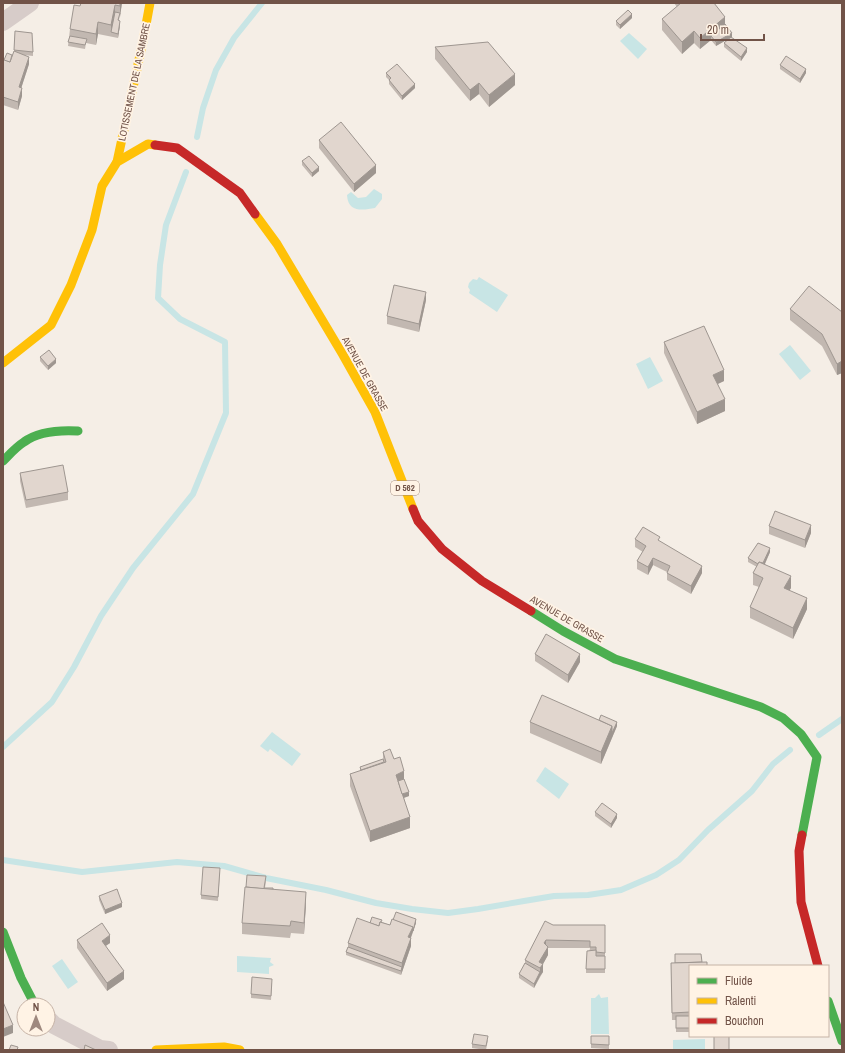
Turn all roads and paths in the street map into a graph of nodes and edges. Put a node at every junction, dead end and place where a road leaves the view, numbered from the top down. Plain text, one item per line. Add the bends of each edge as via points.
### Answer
1 (30, 3) edge
2 (150, 3) edge
3 (3, 22) edge
4 (117, 162) junction
5 (3, 363) edge
6 (78, 431) dead end
7 (3, 461) edge
8 (3, 932) edge
9 (818, 965) edge
10 (30, 997) edge
11 (829, 1004) edge
12 (56, 1026) edge
13 (842, 1041) edge
14 (109, 1050) edge
15 (156, 1050) edge
16 (240, 1050) edge

1 - 3 street
2 - 4 main road, LOTISSEMENT DE LA SAMBRE
4 - 5 main road, AVENUE DE GRASSE / D 562 via 102,186 92,230 51,325
4 - 9 main road, AVENUE DE GRASSE / D 562 via 148,144 177,148 240,193 277,244 375,412 418,521 442,549 482,581 563,631 615,659 761,707 783,718 801,734 817,757 799,851 801,902
6 - 7 main road via 43,433 27,439
8 - 10 main road via 16,969
11 - 13 main road
12 - 14 street via 100,1049
15 - 16 main road via 224,1047

